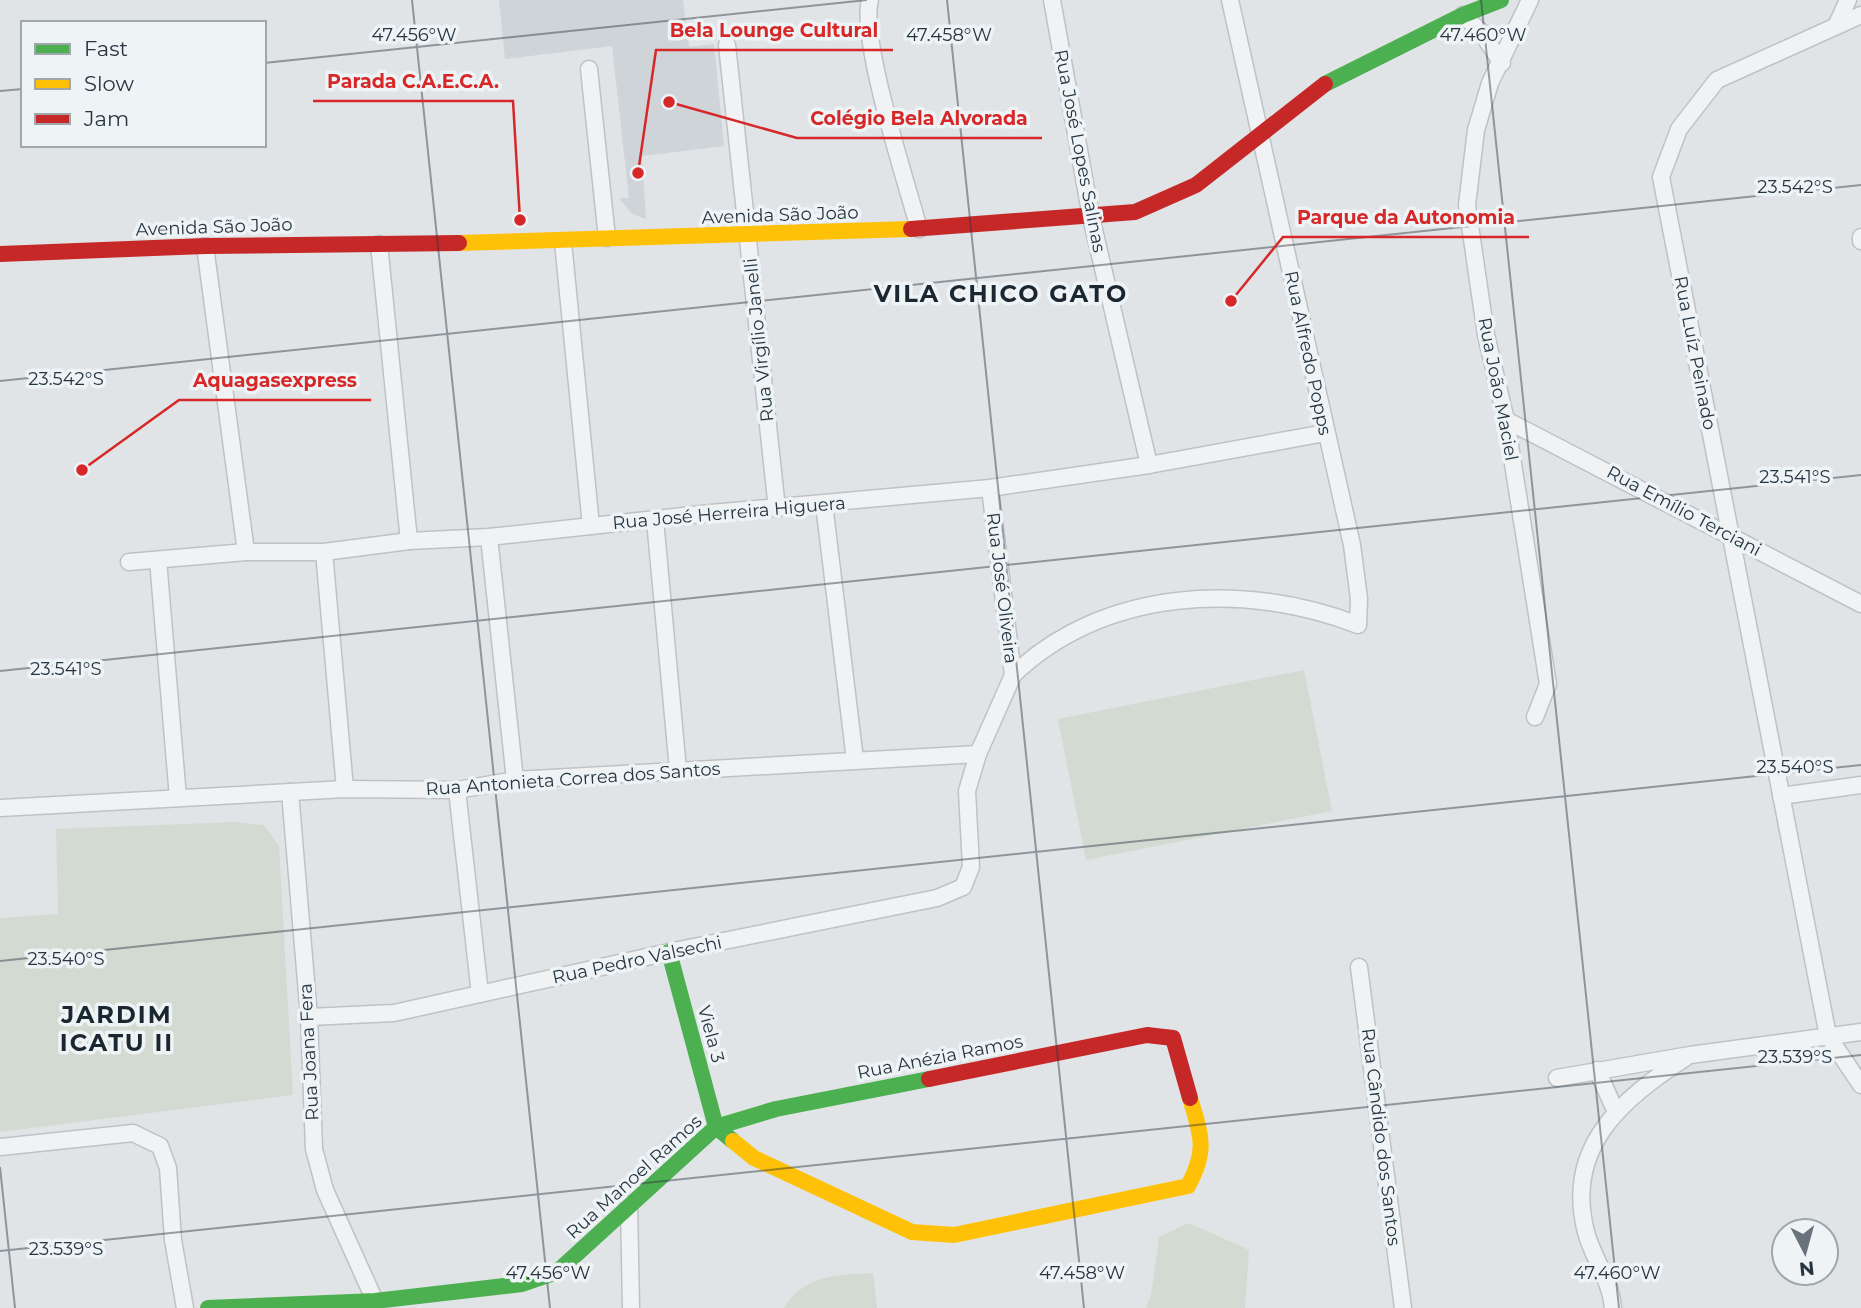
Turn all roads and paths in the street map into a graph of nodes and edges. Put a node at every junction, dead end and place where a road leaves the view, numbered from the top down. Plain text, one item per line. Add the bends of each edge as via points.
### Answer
1 (870, 0) edge
2 (1052, 0) edge
3 (1230, 0) edge
4 (1501, 0) edge
5 (1530, 0) edge
6 (1848, 0) edge
7 (1463, 15) junction
8 (1861, 15) edge
9 (1837, 24) junction
10 (727, 46) dead end
11 (1502, 63) junction
12 (589, 69) dead end
13 (1260, 131) junction
14 (1091, 217) junction
15 (919, 229) junction
16 (748, 236) junction
17 (607, 238) junction
18 (563, 242) junction
19 (379, 244) junction
20 (205, 246) junction
21 (0, 254) edge
22 (1506, 420) junction
23 (1325, 433) junction
24 (1149, 465) junction
25 (990, 488) junction
26 (824, 505) junction
27 (777, 509) junction
28 (655, 520) junction
29 (591, 526) junction
30 (1730, 534) junction
31 (489, 537) junction
32 (409, 541) junction
33 (246, 552) junction
34 (324, 552) junction
35 (158, 560) junction
36 (129, 562) dead end
37 (1861, 604) edge
38 (1013, 675) junction
39 (1535, 717) dead end
40 (978, 754) junction
41 (855, 760) junction
42 (678, 770) junction
43 (515, 780) junction
44 (1861, 785) edge
45 (345, 789) junction
46 (457, 790) junction
47 (290, 792) junction
48 (1781, 796) junction
49 (178, 799) junction
50 (0, 808) edge
51 (963, 887) joint
52 (669, 952) junction
53 (1359, 967) dead end
54 (480, 994) junction
55 (309, 1017) junction
56 (1861, 1032) edge
57 (1828, 1036) junction
58 (1690, 1055) junction
59 (1597, 1070) junction
60 (1557, 1078) dead end
61 (1861, 1085) edge
62 (1615, 1110) junction
63 (716, 1127) junction
64 (0, 1147) edge
65 (1188, 1186) joint
66 (629, 1204) junction
67 (374, 1301) junction
68 (185, 1308) edge
69 (208, 1308) edge
70 (631, 1308) edge
71 (1403, 1308) edge
72 (1614, 1308) edge

1 - 15 street via 873,55
2 - 14 street, Rua José Lopes Salinas
3 - 13 street, Rua Alfredo Popps
4 - 7 street, Avenida São João
5 - 11 street, Rua João Maciel
6 - 9 street
7 - 11 street
7 - 13 street, Avenida São João via 1314,90
8 - 9 street, Rua Luíz Peinado
9 - 30 street, Rua Luíz Peinado via 1717,80 1679,130 1661,177
10 - 16 street, Rua Virgílio Janelli
11 - 22 street, Rua João Maciel via 1490,83 1476,130 1467,205 1486,334
12 - 17 street
13 - 14 street, Avenida São João via 1196,185 1167,200 1135,212
13 - 23 street, Rua Alfredo Popps
14 - 15 street, Avenida São João
14 - 24 street, Rua José Lopes Salinas
15 - 16 street, Avenida São João
16 - 17 street, Avenida São João
16 - 27 street, Rua Virgílio Janelli
17 - 18 street, Avenida São João
18 - 19 street, Avenida São João
18 - 29 street
19 - 20 street, Avenida São João
19 - 32 street
20 - 21 street, Avenida São João
20 - 33 street
22 - 30 street, Rua Emílio Terciani
22 - 39 street, Rua João Maciel via 1548,684
23 - 24 street, Rua José Herreira Higuera
23 - 38 street, Rua Alfredo Popps via 1352,545 1358,625 1317,609 1244,597 1167,601 1078,630 1031,658
24 - 25 street, Rua José Herreira Higuera
25 - 26 street, Rua José Herreira Higuera
25 - 38 street, Rua José Oliveira
26 - 27 street, Rua José Herreira Higuera
26 - 41 street
27 - 28 street, Rua José Herreira Higuera
28 - 29 street, Rua José Herreira Higuera
28 - 42 street
29 - 31 street, Rua José Herreira Higuera
30 - 37 street, Rua Emílio Terciani
30 - 48 street, Rua Luíz Peinado
31 - 32 street, Rua José Herreira Higuera
31 - 43 street
32 - 34 street, Rua José Herreira Higuera
33 - 34 street, Rua José Herreira Higuera
33 - 35 street, Rua José Herreira Higuera
34 - 45 street
35 - 36 street, Rua José Herreira Higuera
35 - 49 street
38 - 40 street, Rua José Oliveira
40 - 41 street, Rua Antonieta Correa dos Santos
40 - 51 street, Rua José Oliveira via 967,791 971,867
41 - 42 street, Rua Antonieta Correa dos Santos
42 - 43 street, Rua Antonieta Correa dos Santos
43 - 46 street, Rua Antonieta Correa dos Santos
44 - 48 street
45 - 46 street, Rua Antonieta Correa dos Santos
45 - 47 street, Rua Antonieta Correa dos Santos
46 - 54 street
47 - 49 street, Rua Antonieta Correa dos Santos
47 - 55 street, Rua Joana Fera
48 - 57 street, Rua Luíz Peinado
49 - 50 street, Rua Antonieta Correa dos Santos
51 - 52 street, Rua Pedro Valsechi via 937,898
52 - 54 street, Rua Pedro Valsechi
52 - 63 street, Viela 3
53 - 71 street, Rua Cândido dos Santos
54 - 55 street, Rua Pedro Valsechi via 394,1013
55 - 67 street, Rua Joana Fera via 314,1149 325,1190
56 - 57 street
57 - 58 street
57 - 61 street
58 - 59 street
58 - 62 street
59 - 60 street
59 - 62 street
62 - 72 street via 1587,1158 1582,1200 1586,1233 1612,1289
63 - 65 street, Rua Manoel Ramos via 754,1157 912,1232 968,1233
63 - 65 street, Rua Anézia Ramos via 776,1109 1147,1035 1173,1038 1202,1139 1201,1163
63 - 66 street, Rua Manoel Ramos
64 - 68 street via 133,1133 160,1146 168,1167 173,1240
66 - 67 street, Rua Manoel Ramos via 558,1272 522,1284
66 - 70 street
67 - 69 street, Rua Manoel Ramos

